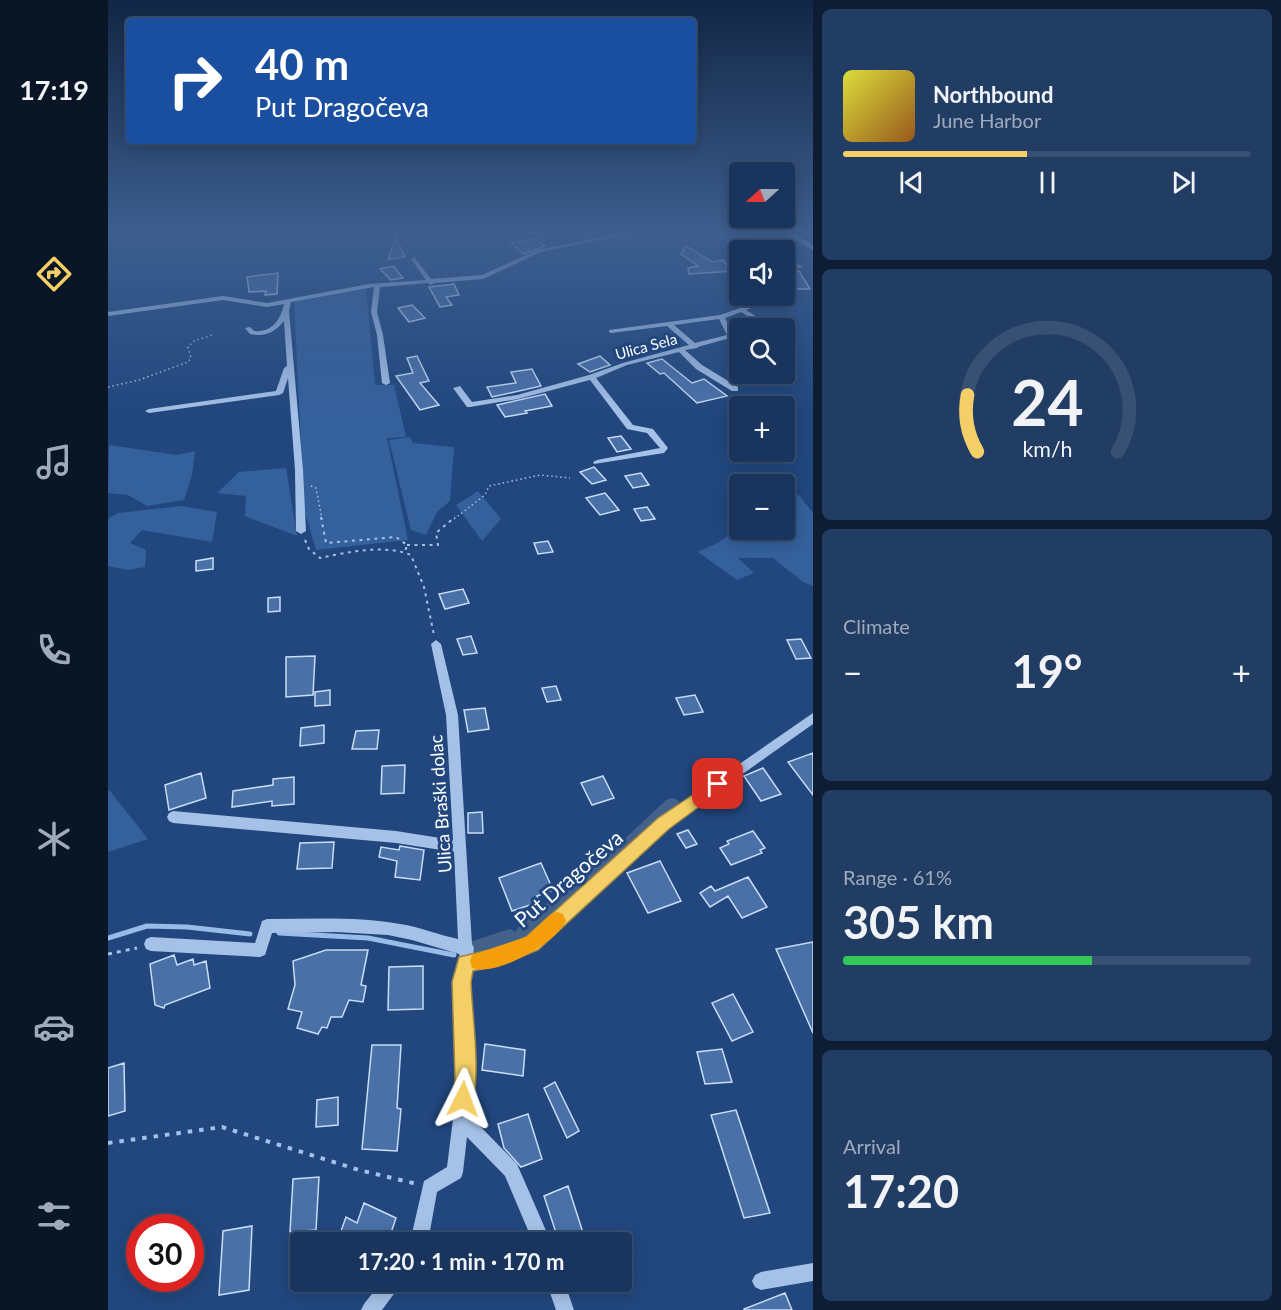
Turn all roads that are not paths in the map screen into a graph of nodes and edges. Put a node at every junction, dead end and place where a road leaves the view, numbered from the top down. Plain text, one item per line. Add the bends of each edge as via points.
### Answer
1 (337, 293) edge
2 (375, 293) edge
3 (288, 302) junction
4 (749, 306) edge
5 (740, 309) junction
6 (286, 311) junction
7 (108, 314) edge
8 (721, 317) junction
9 (755, 318) edge
10 (669, 324) junction
11 (248, 328) dead end
12 (611, 331) dead end
13 (695, 347) junction
14 (682, 351) junction
15 (290, 362) junction
16 (592, 377) junction
17 (386, 383) dead end
18 (457, 388) dead end
19 (735, 389) dead end
20 (149, 411) dead end
21 (597, 462) dead end
22 (301, 531) road end
23 (436, 644) road end
24 (813, 718) edge
25 (173, 817) dead end
26 (461, 847) junction
27 (151, 944) road end
28 (467, 948) junction
29 (466, 964) junction
30 (461, 1119) junction
31 (420, 1232) edge
32 (538, 1232) edge
33 (813, 1272) edge
34 (761, 1281) dead end
35 (384, 1292) edge
36 (559, 1292) edge
37 (370, 1310) edge
38 (565, 1310) edge

1 - 3 street
2 - 17 street via 374,312
3 - 6 street
3 - 7 street via 249,303 224,298
4 - 5 street
5 - 8 street
5 - 9 street
6 - 11 street via 270,332 262,335
6 - 15 street
8 - 10 street
8 - 13 street, Ulica Sela via 731,336
10 - 12 street
10 - 13 street
13 - 14 street, Ulica Sela
14 - 16 street, Ulica Sela via 625,364
14 - 19 street via 699,367
15 - 20 street via 279,393
15 - 22 street
16 - 18 street, Ulica Sela via 470,405
16 - 21 street via 630,427 650,431 664,448
23 - 26 street, Ulica Braški dolac via 452,715
24 - 29 street, Put Dragočeva via 664,823 532,944
25 - 26 street via 396,837
26 - 28 street, Ulica Braški dolac
27 - 28 street via 260,950 267,926 344,926 404,931
28 - 29 street, Ulica Braški dolac
29 - 30 street via 461,982 465,1079
30 - 31 street via 455,1172 430,1187
30 - 32 street via 511,1170
33 - 34 street
35 - 37 street
36 - 38 street

